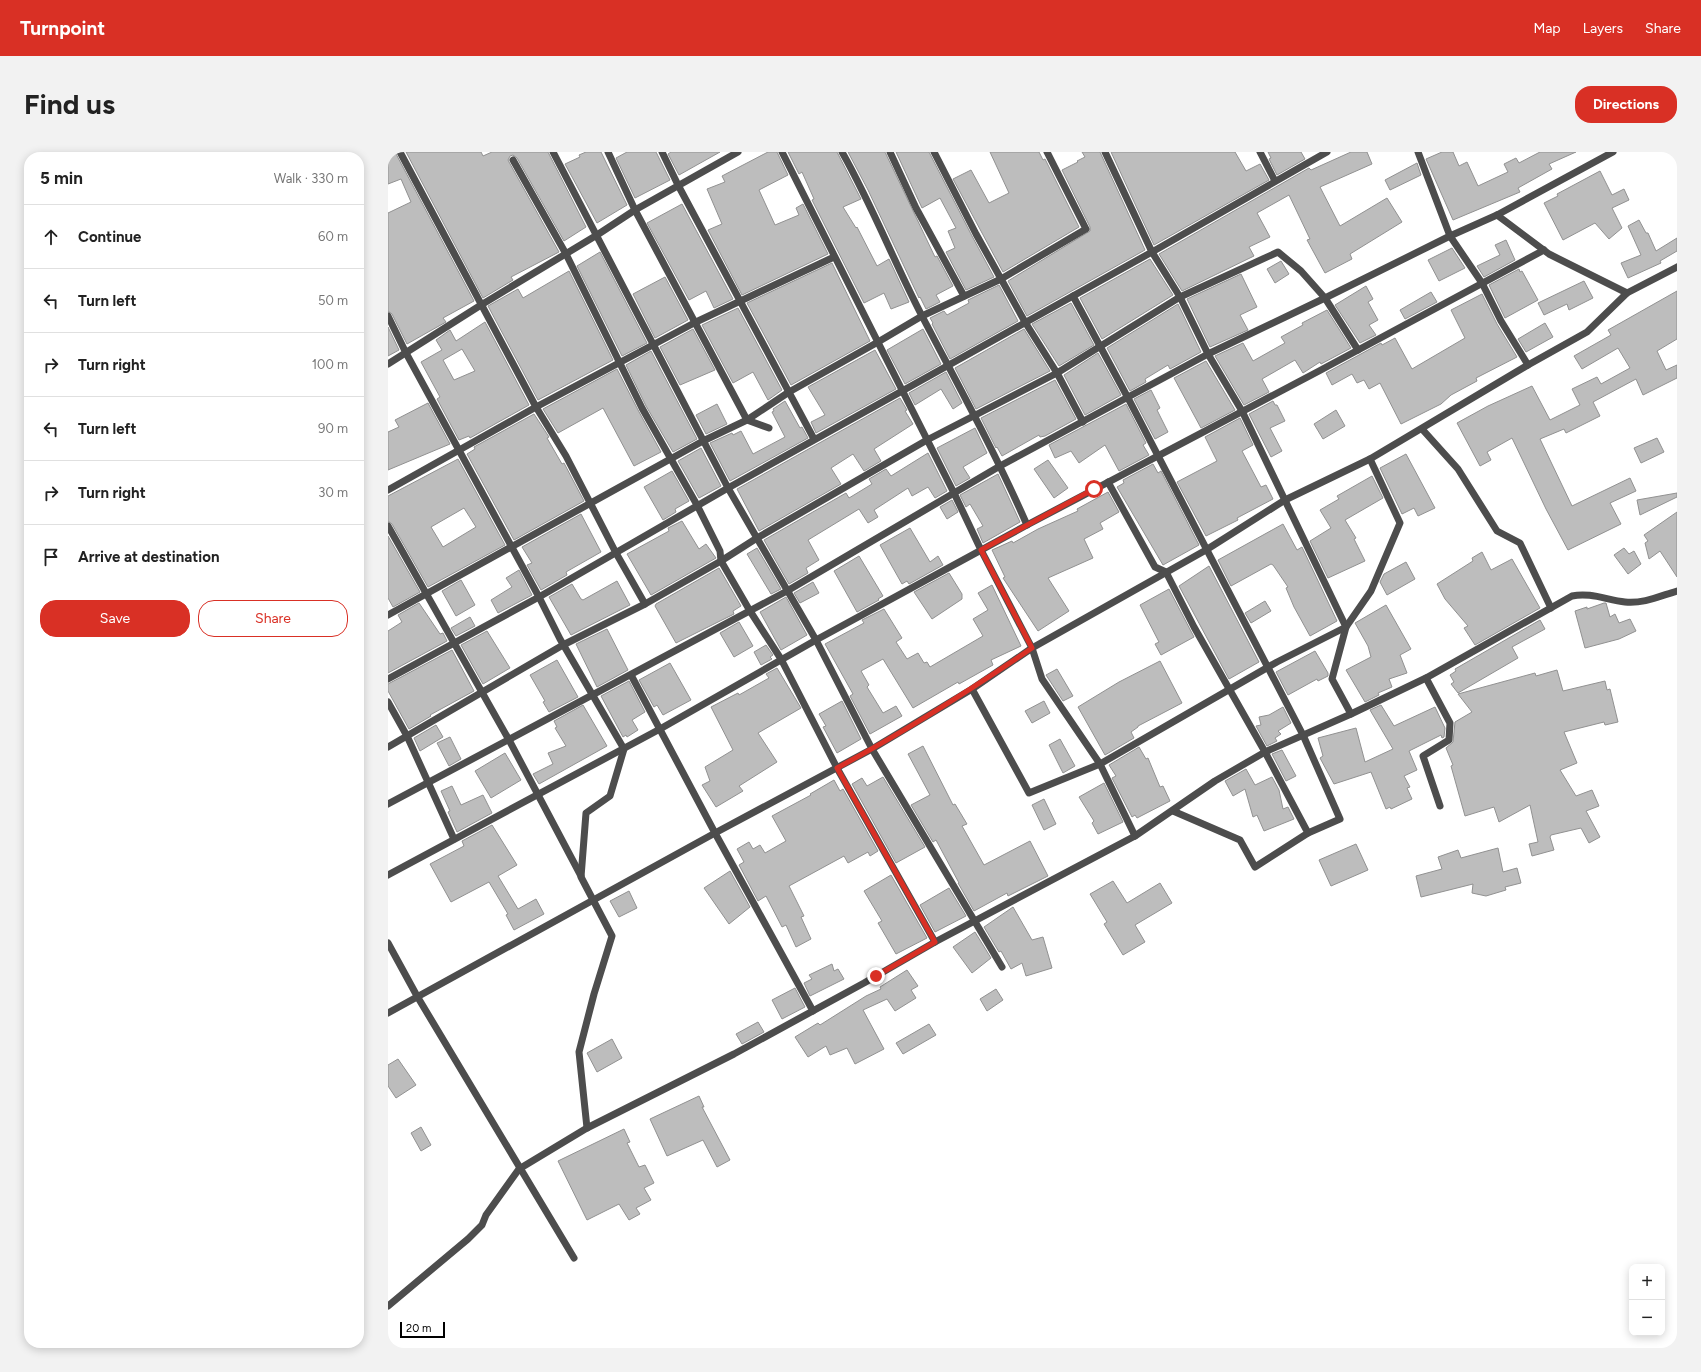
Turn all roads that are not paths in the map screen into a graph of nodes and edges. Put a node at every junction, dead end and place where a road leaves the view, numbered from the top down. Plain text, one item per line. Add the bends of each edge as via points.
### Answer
1 (400, 152) edge
2 (553, 152) edge
3 (608, 152) edge
4 (662, 152) edge
5 (738, 152) edge
6 (782, 152) edge
7 (842, 152) edge
8 (890, 152) edge
9 (934, 152) edge
10 (1047, 152) edge
11 (1105, 152) edge
12 (1260, 152) edge
13 (1326, 152) edge
14 (1418, 152) edge
15 (1613, 152) edge
16 (725, 155) edge
17 (513, 160) dead end
18 (1275, 181) junction
19 (678, 185) junction
20 (635, 210) junction
21 (1497, 215) junction
22 (597, 235) junction
23 (1450, 236) junction
24 (1544, 250) junction
25 (1152, 252) junction
26 (566, 254) junction
27 (834, 257) junction
28 (1677, 268) edge
29 (1001, 279) junction
30 (1482, 283) junction
31 (1627, 293) junction
32 (964, 296) junction
33 (1073, 296) junction
34 (1180, 297) junction
35 (1325, 298) junction
36 (739, 300) junction
37 (481, 305) junction
38 (388, 316) edge
39 (922, 316) junction
40 (696, 322) junction
41 (1025, 322) junction
42 (878, 342) junction
43 (654, 345) junction
44 (1100, 346) junction
45 (1358, 350) junction
46 (406, 353) junction
47 (1208, 354) junction
48 (620, 363) junction
49 (388, 364) edge
50 (948, 364) junction
51 (1528, 365) junction
52 (1057, 373) junction
53 (902, 390) junction
54 (789, 392) junction
55 (1128, 398) junction
56 (536, 407) junction
57 (1242, 411) junction
58 (974, 416) junction
59 (748, 420) junction
60 (1083, 422) junction
61 (769, 428) dead end
62 (1422, 429) junction
63 (814, 440) junction
64 (927, 440) junction
65 (704, 441) junction
66 (459, 451) junction
67 (1158, 456) junction
68 (671, 459) junction
69 (1370, 459) junction
70 (1000, 466) junction
71 (1108, 482) junction
72 (728, 488) junction
73 (388, 490) edge
74 (954, 493) junction
75 (1286, 500) junction
76 (590, 504) junction
77 (697, 506) junction
78 (1027, 525) junction
79 (388, 526) edge
80 (757, 538) junction
81 (512, 546) junction
82 (981, 550) junction
83 (1206, 550) junction
84 (616, 553) junction
85 (721, 561) junction
86 (1166, 572) junction
87 (787, 591) junction
88 (1677, 591) edge
89 (426, 594) junction
90 (539, 597) junction
91 (645, 604) junction
92 (1551, 608) junction
93 (750, 611) junction
94 (388, 615) edge
95 (1346, 627) junction
96 (816, 640) junction
97 (455, 643) junction
98 (563, 645) junction
99 (1032, 648) junction
100 (781, 660) junction
101 (1267, 668) junction
102 (632, 675) junction
103 (1426, 678) junction
104 (388, 679) edge
105 (972, 689) junction
106 (1230, 690) junction
107 (482, 692) junction
108 (593, 695) junction
109 (388, 702) edge
110 (1351, 714) junction
111 (660, 729) junction
112 (1303, 735) junction
113 (407, 736) junction
114 (509, 740) junction
115 (388, 747) edge
116 (624, 749) junction
117 (872, 749) junction
118 (1265, 752) junction
119 (1100, 764) junction
120 (837, 768) junction
121 (428, 783) junction
122 (538, 794) junction
123 (388, 804) edge
124 (1440, 806) dead end
125 (1172, 811) junction
126 (715, 832) junction
127 (1308, 833) junction
128 (1135, 836) junction
129 (454, 839) junction
130 (388, 875) edge
131 (581, 877) junction
132 (593, 900) junction
133 (974, 921) junction
134 (935, 942) junction
135 (388, 943) edge
136 (1002, 967) dead end
137 (417, 996) junction
138 (813, 1011) junction
139 (388, 1013) edge
140 (587, 1128) junction
141 (519, 1168) junction
142 (574, 1258) dead end
143 (388, 1306) edge

1 - 37 street
2 - 22 street
3 - 20 street
4 - 19 street
5 - 16 street
6 - 27 street
7 - 39 street via 862,187
8 - 32 street via 916,208
9 - 29 street
10 - 29 street via 1086,228
11 - 25 street
12 - 18 street
13 - 18 street
14 - 23 street
15 - 21 street
16 - 19 street
17 - 26 street
18 - 25 street
19 - 20 street
19 - 36 street
20 - 22 street
20 - 40 street
21 - 23 street
21 - 24 street
22 - 26 street
22 - 43 street
23 - 30 street
23 - 35 street
24 - 30 street
24 - 31 street
25 - 33 street
25 - 34 street
26 - 37 street
26 - 48 street
27 - 36 street
27 - 42 street
28 - 31 street
29 - 32 street
29 - 41 street
30 - 45 street
30 - 51 street via 1501,321
31 - 51 street via 1587,332
32 - 39 street
33 - 41 street
33 - 44 street
34 - 35 street via 1278,252 1301,271
34 - 44 street
34 - 47 street
35 - 45 street
35 - 47 street
36 - 40 street
36 - 54 street
37 - 46 street
37 - 56 street
38 - 46 street
39 - 42 street
39 - 50 street
40 - 43 street
40 - 59 street
41 - 50 street
41 - 52 street
42 - 53 street
42 - 54 street
43 - 48 street
43 - 65 street
44 - 52 street
44 - 55 street
45 - 57 street
46 - 49 street
46 - 66 street
47 - 55 street
47 - 57 street
48 - 56 street
48 - 68 street
50 - 53 street
50 - 58 street
51 - 62 street
52 - 58 street
52 - 60 street
53 - 63 street
53 - 64 street
54 - 59 street
54 - 63 street
55 - 60 street
55 - 67 street
56 - 66 street
56 - 76 street via 566,456
57 - 67 street
57 - 75 street
58 - 64 street
58 - 70 street
59 - 61 street
59 - 65 street
60 - 70 street
62 - 69 street
62 - 92 street via 1458,469 1497,531 1520,542
63 - 72 street
64 - 74 street
64 - 80 street
65 - 68 street
65 - 72 street
66 - 73 street
66 - 81 street
67 - 71 street
67 - 83 street
68 - 76 street
68 - 77 street
69 - 75 street
69 - 95 street via 1400,522 1371,591
70 - 74 street
70 - 78 street
71 - 78 street
71 - 86 street via 1155,567
72 - 77 street
72 - 80 street
74 - 82 street
74 - 87 street
75 - 83 street
75 - 95 street
76 - 81 street
76 - 84 street
77 - 84 street
77 - 85 street via 720,551
78 - 82 street
79 - 89 street
80 - 85 street
80 - 87 street
81 - 89 street
81 - 90 street
82 - 96 street
82 - 99 street
83 - 86 street
83 - 101 street
84 - 90 street
84 - 91 street
85 - 91 street
85 - 93 street
86 - 99 street
86 - 106 street
87 - 93 street
87 - 96 street
88 - 92 street via 1648,601 1626,602 1579,594
89 - 94 street
89 - 97 street
90 - 97 street
90 - 98 street
91 - 98 street
92 - 103 street
93 - 100 street
93 - 102 street
95 - 101 street
95 - 110 street via 1332,679
96 - 100 street
96 - 117 street
97 - 104 street
97 - 107 street
98 - 107 street
98 - 108 street
99 - 105 street
99 - 119 street via 1042,679
100 - 111 street
100 - 120 street
101 - 106 street
101 - 112 street
102 - 108 street
102 - 111 street
103 - 110 street
103 - 124 street via 1450,723 1449,740 1423,756
105 - 117 street
105 - 119 street via 1030,793
106 - 118 street
106 - 119 street
107 - 113 street
107 - 114 street
108 - 114 street
108 - 116 street
109 - 113 street
110 - 112 street
111 - 116 street
111 - 126 street
112 - 118 street
112 - 127 street via 1340,819
113 - 115 street
113 - 121 street
114 - 121 street
114 - 122 street
116 - 122 street
116 - 131 street via 610,796 586,813
117 - 120 street
117 - 133 street
118 - 125 street via 1215,781
118 - 127 street
119 - 128 street
120 - 126 street
120 - 134 street
121 - 123 street
121 - 129 street
122 - 129 street
122 - 131 street
125 - 127 street via 1240,840 1255,867
125 - 128 street
126 - 132 street
126 - 138 street
128 - 133 street
129 - 130 street
131 - 132 street
132 - 137 street
132 - 140 street via 612,936 579,1052
133 - 134 street
133 - 136 street
134 - 138 street
135 - 137 street
137 - 139 street
137 - 141 street
138 - 140 street
140 - 141 street
141 - 142 street
141 - 143 street via 486,1215 482,1225

